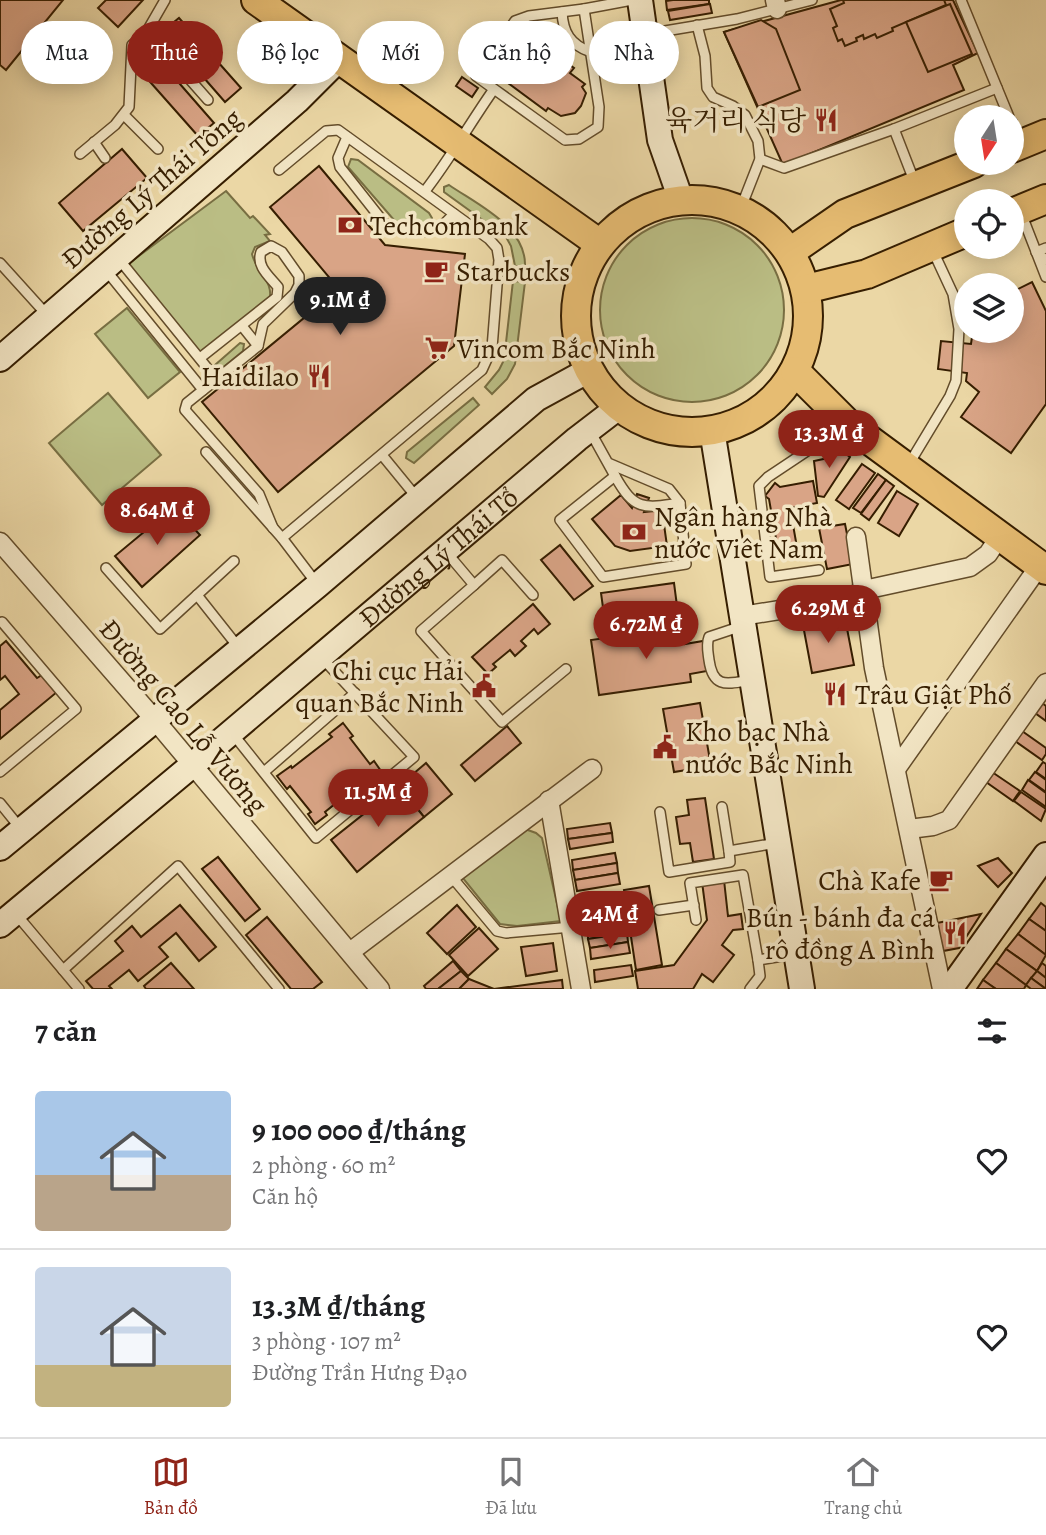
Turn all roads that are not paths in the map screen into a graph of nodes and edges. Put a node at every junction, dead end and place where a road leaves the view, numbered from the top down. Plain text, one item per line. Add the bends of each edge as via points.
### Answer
1 (165, 0) edge
2 (256, 0) edge
3 (632, 0) edge
4 (640, 0) edge
5 (812, 0) edge
6 (961, 0) edge
7 (776, 5) edge
8 (584, 9) junction
9 (562, 12) junction
10 (153, 21) edge
11 (286, 21) edge
12 (643, 21) edge
13 (697, 25) junction
14 (679, 28) edge
15 (589, 40) edge
16 (589, 51) edge
17 (343, 62) edge
18 (130, 84) edge
19 (194, 84) edge
20 (314, 84) edge
21 (595, 84) edge
22 (652, 84) edge
23 (997, 88) junction
24 (494, 89) junction
25 (208, 100) dead end
26 (1004, 105) edge
27 (124, 115) junction
28 (894, 129) junction
29 (347, 137) junction
30 (94, 142) junction
31 (458, 143) junction
32 (158, 149) dead end
33 (80, 154) dead end
34 (105, 158) dead end
35 (760, 159) junction
36 (279, 170) dead end
37 (954, 171) edge
38 (916, 185) junction
39 (425, 191) junction
40 (1046, 199) edge
41 (681, 200) junction
42 (1024, 208) edge
43 (740, 210) junction
44 (453, 214) junction
45 (1024, 229) edge
46 (954, 237) edge
47 (600, 244) junction
48 (931, 246) junction
49 (1046, 248) edge
50 (789, 251) junction
51 (1036, 252) junction
52 (1046, 260) edge
53 (0, 262) edge
54 (110, 262) junction
55 (1046, 277) edge
56 (806, 289) junction
57 (48, 317) junction
58 (242, 326) junction
59 (258, 346) junction
60 (200, 358) junction
61 (0, 359) edge
62 (589, 370) junction
63 (795, 372) junction
64 (217, 380) junction
65 (203, 390) junction
66 (620, 406) junction
67 (833, 410) junction
68 (589, 429) junction
69 (712, 430) junction
70 (206, 452) dead end
71 (382, 455) junction
72 (608, 463) junction
73 (906, 469) junction
74 (615, 476) junction
75 (419, 500) junction
76 (680, 503) junction
77 (273, 528) junction
78 (1000, 536) junction
79 (856, 537) dead end
80 (282, 538) junction
81 (3, 551) edge
82 (445, 551) junction
83 (234, 561) dead end
84 (1043, 567) edge
85 (106, 568) dead end
86 (819, 570) dead end
87 (318, 585) junction
88 (474, 585) junction
89 (863, 590) junction
90 (197, 595) junction
91 (533, 595) dead end
92 (743, 621) junction
93 (2, 622) dead end
94 (240, 649) junction
95 (321, 657) junction
96 (566, 669) dead end
97 (752, 680) junction
98 (1046, 683) edge
99 (355, 693) junction
100 (155, 720) junction
101 (232, 732) junction
102 (192, 766) junction
103 (592, 769) dead end
104 (897, 769) junction
105 (0, 772) edge
106 (264, 772) junction
107 (549, 800) junction
108 (0, 803) edge
109 (722, 807) dead end
110 (660, 812) dead end
111 (909, 830) junction
112 (22, 831) junction
113 (779, 843) junction
114 (0, 848) edge
115 (729, 850) junction
116 (1042, 867) edge
117 (451, 876) junction
118 (694, 905) junction
119 (659, 910) dead end
120 (8, 919) edge
121 (696, 920) dead end
122 (571, 927) junction
123 (350, 952) junction
124 (796, 954) junction
125 (758, 960) junction
126 (63, 970) junction
127 (79, 989) edge
128 (279, 989) edge
129 (380, 989) edge
130 (581, 989) edge
131 (750, 989) edge
132 (802, 989) edge
133 (942, 989) edge
134 (950, 989) edge

1 - 10 lane
2 - 11 main road
3 - 8 lane
4 - 12 main road
5 - 7 lane
6 - 23 lane
7 - 13 lane
8 - 9 lane
8 - 15 lane
9 - 16 lane via 571,41
9 - 24 lane via 514,21 476,76
13 - 14 lane
13 - 35 lane via 707,89 745,115 758,141
17 - 31 main road
18 - 27 lane via 131,102
19 - 25 lane
20 - 54 main road, Đường Lý Thái Tông
21 - 24 lane via 598,127 572,140 560,137
22 - 41 main road via 660,140
23 - 26 lane
23 - 28 lane
24 - 31 lane
27 - 30 lane
27 - 32 lane
28 - 35 lane via 784,168
28 - 38 lane
29 - 36 lane via 338,130 326,131
29 - 39 lane
29 - 44 lane via 338,158 340,167 385,224 406,232 429,231 441,227
30 - 33 lane
30 - 34 lane
31 - 39 lane
31 - 47 main road
35 - 43 lane
37 - 38 main road
38 - 50 main road via 838,217
39 - 44 lane
40 - 42 main road
41 - 43 main road via 717,202
41 - 47 main road via 640,212
43 - 50 main road via 765,225
44 - 71 lane via 497,248 490,355 476,376
45 - 51 lane
46 - 48 main road
47 - 62 main road via 585,270 576,303 578,338
48 - 56 main road via 861,276
48 - 73 lane via 953,294 960,329 956,381
49 - 51 lane
50 - 56 main road
51 - 52 lane
51 - 55 lane
53 - 57 lane
54 - 57 main road, Đường Lý Thái Tông
54 - 60 lane
54 - 65 lane
56 - 63 main road via 807,336
57 - 61 main road, Đường Lý Thái Tông
58 - 59 lane
58 - 59 lane via 277,297 278,287 259,258 261,251 271,246 299,276 299,285 265,322
58 - 60 lane
59 - 64 lane
60 - 64 lane
62 - 66 main road
62 - 75 main road, Đường Lý Thái Tổ via 536,399
63 - 67 main road
63 - 69 main road via 759,411
64 - 65 lane
65 - 77 lane via 186,405 185,413 259,494
66 - 68 main road, Đường Lý Thái Tổ
66 - 69 main road via 665,429
67 - 73 main road
67 - 86 lane via 807,451 759,486 770,577
68 - 72 lane
68 - 82 main road, Đường Lý Thái Tổ
69 - 92 main road
70 - 77 lane
71 - 75 lane
71 - 80 lane
72 - 74 lane
72 - 76 lane via 669,489
73 - 78 main road
74 - 76 lane via 637,504
74 - 76 lane via 560,520 603,577 686,564
75 - 87 main road, Đường Lý Thái Tổ
77 - 80 lane
78 - 84 main road
78 - 89 street via 988,554 970,567
79 - 89 street
80 - 87 lane
81 - 100 street, Đường Cao Lỗ Vương
82 - 88 lane
82 - 95 main road, Đường Lý Thái Tổ
83 - 90 lane
84 - 104 street
85 - 90 lane via 160,629
87 - 94 main road, Đường Lý Thái Tổ
88 - 91 lane via 502,560
88 - 96 lane via 421,631 502,722
89 - 92 street via 848,599
89 - 104 street via 874,668
90 - 94 lane
92 - 97 main road
92 - 97 lane via 709,637 710,671 722,683
93 - 105 lane via 76,709
94 - 100 main road, Đường Lý Thái Tổ
95 - 99 lane
95 - 101 main road, Đường Lý Thái Tổ
97 - 113 main road
98 - 111 street via 949,820
99 - 106 lane
99 - 106 lane via 414,757 316,838
100 - 102 street, Đường Cao Lỗ Vương
100 - 112 main road, Đường Lý Thái Tổ
101 - 102 main road, Đường Lý Thái Tổ
101 - 106 lane
102 - 120 main road, Đường Lý Thái Tổ
102 - 123 street, Đường Cao Lỗ Vương
103 - 107 street
104 - 111 street
107 - 117 street
107 - 122 street
108 - 112 lane
109 - 115 lane
110 - 115 lane via 669,872 730,862
111 - 133 street
112 - 114 main road, Đường Lý Thái Tổ
113 - 115 lane
113 - 124 main road
116 - 134 main road
117 - 122 lane via 497,932
117 - 123 street
118 - 119 lane
118 - 121 lane
118 - 125 lane via 690,883 743,875
120 - 126 lane
122 - 130 street
123 - 129 street, Đường Cao Lỗ Vương
124 - 125 lane
124 - 132 main road
125 - 131 lane via 760,976
126 - 127 lane
126 - 128 lane via 178,866

